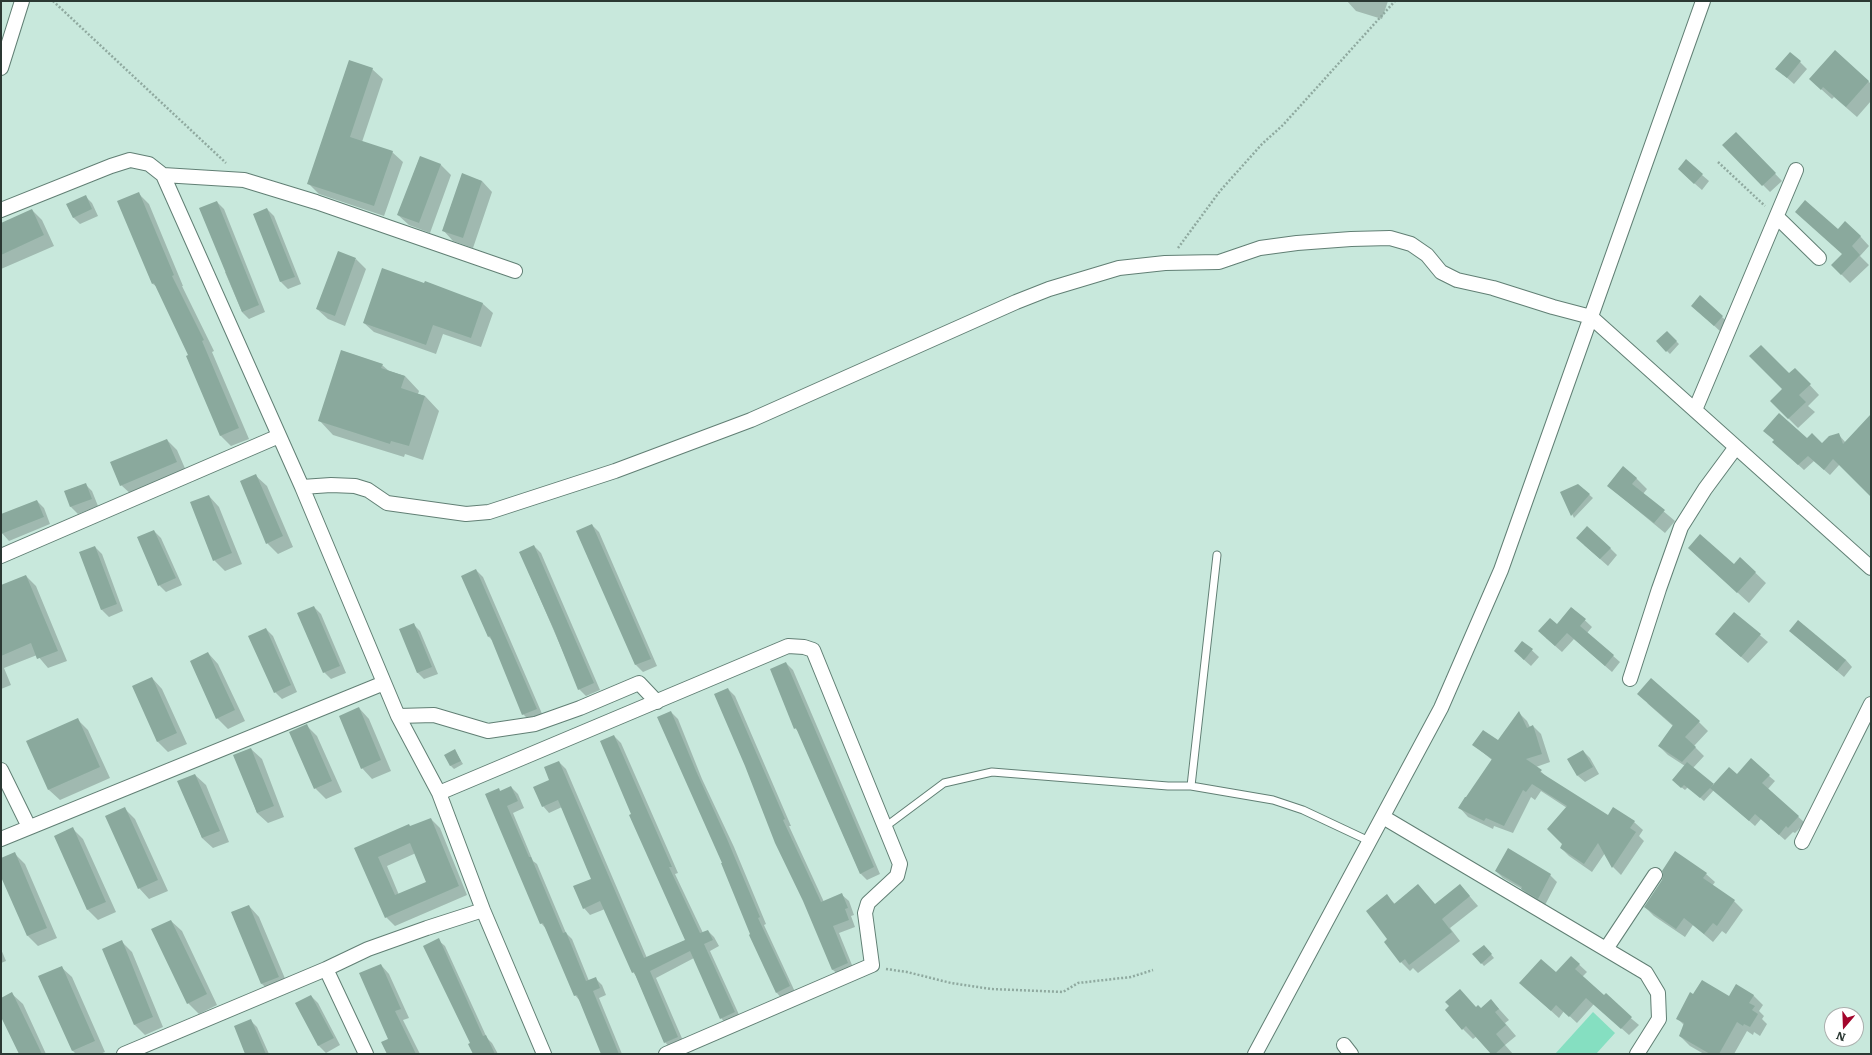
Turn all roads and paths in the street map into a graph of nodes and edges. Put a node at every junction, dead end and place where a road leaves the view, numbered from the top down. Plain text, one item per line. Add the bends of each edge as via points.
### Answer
1 (22, 1) edge
2 (53, 1) edge
3 (1395, 1) edge
4 (1703, 1) edge
5 (1, 68) edge
6 (1718, 162) dead end
7 (227, 164) dead end
8 (1796, 170) dead end
9 (164, 175) junction
10 (1, 210) edge
11 (1777, 217) junction
12 (1819, 258) dead end
13 (1165, 263) junction
14 (516, 271) dead end
15 (1591, 317) junction
16 (1696, 410) junction
17 (279, 436) junction
18 (1736, 447) junction
19 (302, 487) junction
20 (1217, 555) dead end
21 (1, 556) edge
22 (1869, 562) edge
23 (1630, 679) dead end
24 (384, 683) junction
25 (657, 702) junction
26 (1871, 704) edge
27 (398, 716) junction
28 (1, 770) edge
29 (1191, 786) junction
30 (439, 793) junction
31 (1383, 817) junction
32 (29, 827) junction
33 (885, 827) junction
34 (1, 839) edge
35 (1369, 841) junction
36 (1802, 842) dead end
37 (1655, 875) dead end
38 (483, 910) junction
39 (1606, 949) junction
40 (872, 965) junction
41 (326, 969) junction
42 (1153, 970) dead end
43 (124, 1054) edge
44 (366, 1054) edge
45 (544, 1054) edge
46 (666, 1054) edge
47 (1255, 1054) edge
48 (1637, 1054) edge

1 - 5 street
2 - 7 path
3 - 13 path via 1220,191
4 - 15 street
6 - 11 path
8 - 11 street
9 - 10 street via 149,164 130,160
9 - 14 street via 244,180
9 - 17 street
11 - 12 street
11 - 16 street
13 - 15 street via 1219,262 1260,248 1297,243 1390,238 1411,244 1427,255 1441,272 1457,280
13 - 19 street via 1119,268 1049,289 750,420 616,471 489,512 466,514 387,503 368,490 355,486 331,484
15 - 16 street
15 - 31 street via 1501,570 1441,708
16 - 18 street
17 - 19 street
17 - 21 street
18 - 22 street
18 - 23 street via 1681,527 1658,589
19 - 24 street
20 - 29 lane
24 - 27 street
24 - 32 street
25 - 27 street via 639,683 535,724 488,731 434,715
25 - 30 street
25 - 33 street via 788,646 813,650
26 - 36 street
27 - 30 street
28 - 32 street
29 - 33 lane via 992,772 944,783
29 - 35 lane via 1273,800 1303,810
30 - 38 street
31 - 35 street
31 - 39 street
32 - 34 street
33 - 40 street via 900,864 897,876 866,908
35 - 47 street
37 - 39 street
38 - 41 street via 376,947
38 - 45 street
39 - 48 street via 1646,972 1658,993 1659,1019
40 - 42 path via 951,983 1035,992 1064,992 1078,983 1131,977
40 - 46 street
41 - 43 street
41 - 44 street

